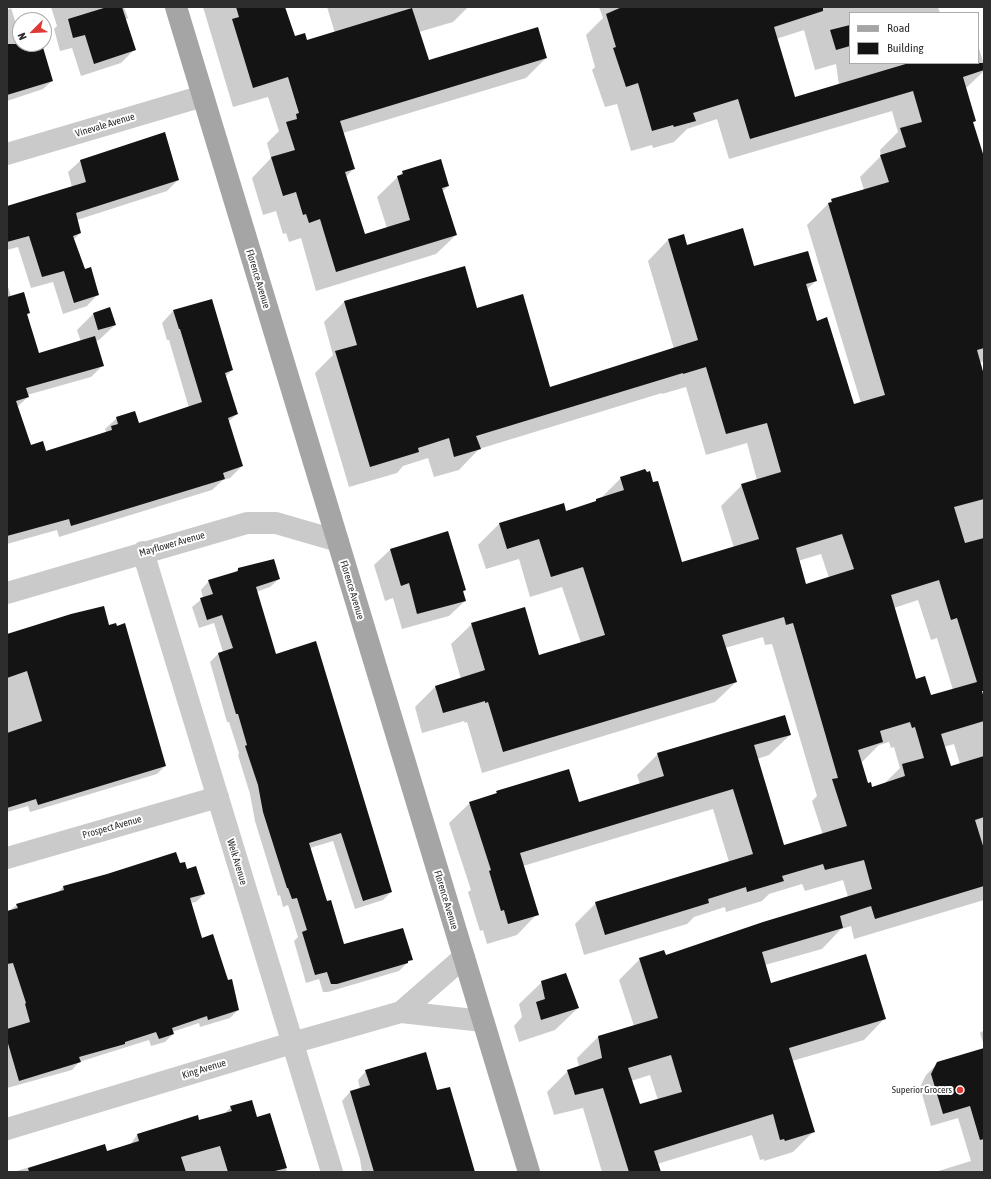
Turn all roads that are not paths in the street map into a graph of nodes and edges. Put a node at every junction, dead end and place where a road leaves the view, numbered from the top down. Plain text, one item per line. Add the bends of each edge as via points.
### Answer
1 (176, 7) edge
2 (203, 96) junction
3 (7, 154) edge
4 (338, 541) junction
5 (143, 552) junction
6 (7, 593) edge
7 (218, 797) junction
8 (7, 858) edge
9 (464, 957) junction
10 (401, 1012) junction
11 (483, 1022) junction
12 (292, 1043) junction
13 (7, 1129) edge
14 (332, 1172) edge
15 (528, 1172) edge

1 - 2 main road, Florence Avenue
2 - 3 street, Vinevale Avenue
2 - 4 main road, Florence Avenue
4 - 5 street, Mayflower Avenue via 276,523 247,523
4 - 9 main road, Florence Avenue
5 - 6 street, Mayflower Avenue
5 - 7 street, Weik Avenue
7 - 8 street, Prospect Avenue
7 - 12 street, Weik Avenue
9 - 10 street, King Avenue
9 - 11 main road, Florence Avenue
10 - 11 street, King Avenue
10 - 12 street, King Avenue
11 - 15 main road, Florence Avenue
12 - 13 street, King Avenue
12 - 14 street, Weik Avenue

